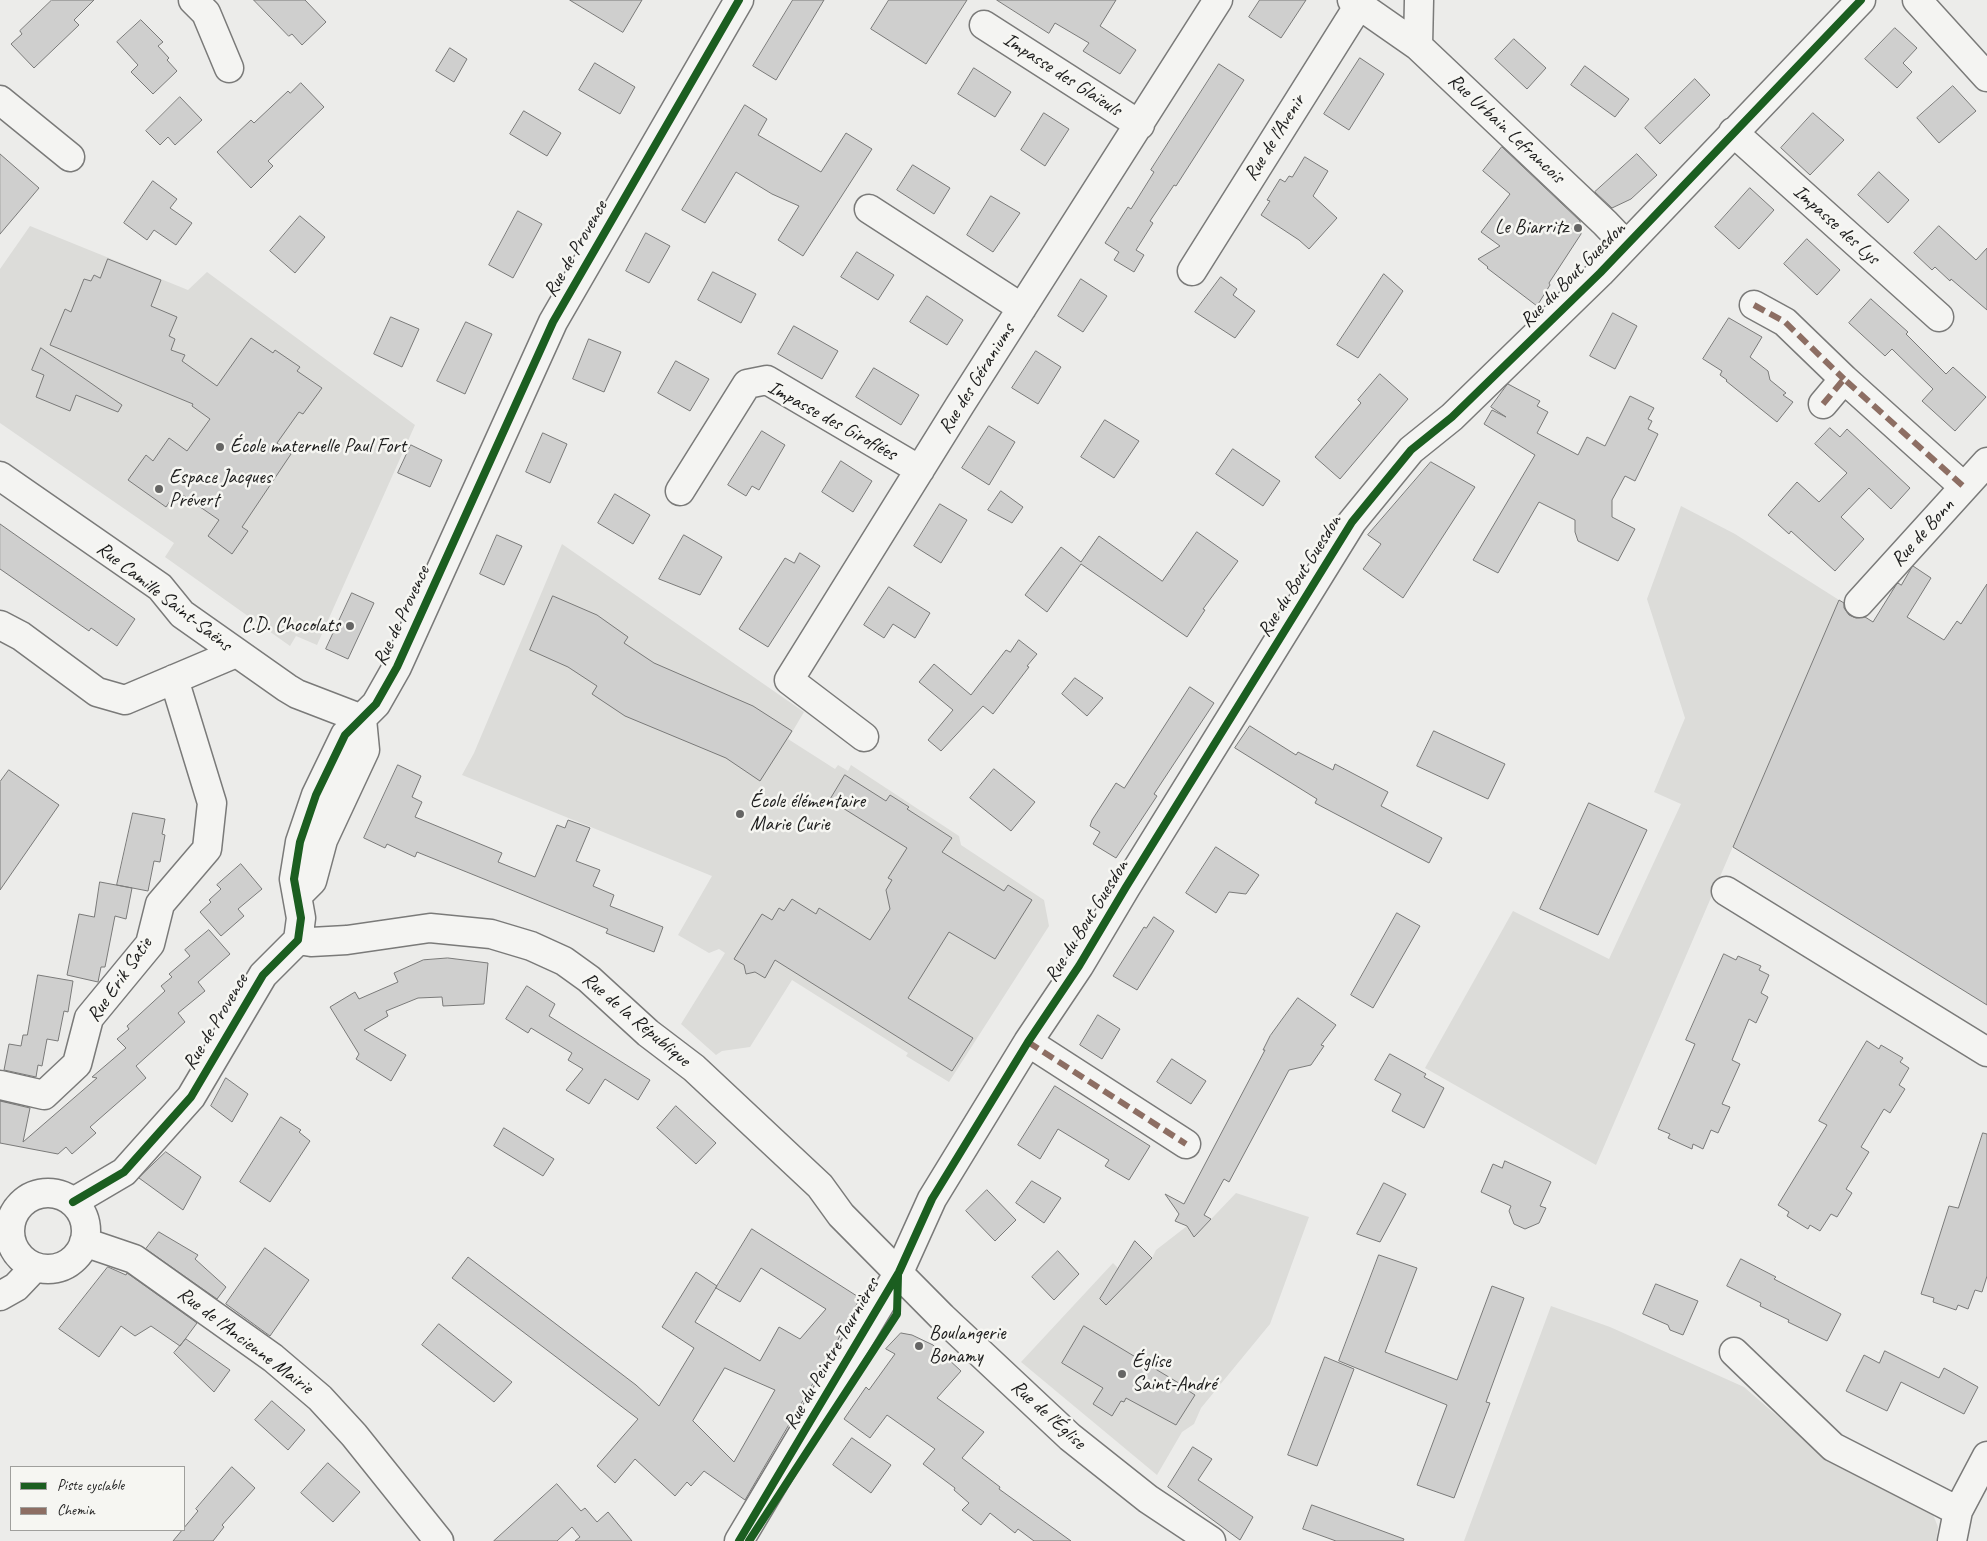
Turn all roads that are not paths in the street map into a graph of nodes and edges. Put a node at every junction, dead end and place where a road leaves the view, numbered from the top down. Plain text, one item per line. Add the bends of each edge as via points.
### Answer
1 (193, 0) edge
2 (739, 0) edge
3 (1218, 0) edge
4 (1419, 0) edge
5 (1861, 0) edge
6 (1917, 0) edge
7 (1356, 2) edge
8 (984, 25) dead end
9 (1418, 46) junction
10 (230, 68) dead end
11 (1987, 77) edge
12 (0, 100) edge
13 (1140, 125) junction
14 (1733, 132) junction
15 (70, 157) dead end
16 (869, 209) dead end
17 (1626, 245) junction
18 (1192, 272) dead end
19 (1754, 305) dead end
20 (1022, 308) junction
21 (1939, 317) dead end
22 (1844, 379) junction
23 (1823, 404) dead end
24 (1987, 462) edge
25 (920, 470) junction
26 (0, 476) edge
27 (1964, 487) junction
28 (680, 491) dead end
29 (1859, 603) dead end
30 (0, 625) edge
31 (236, 653) junction
32 (174, 679) junction
33 (362, 719) junction
34 (864, 737) dead end
35 (1726, 891) dead end
36 (298, 940) junction
37 (1028, 1042) junction
38 (1987, 1052) edge
39 (0, 1085) edge
40 (1186, 1144) dead end
41 (73, 1202) junction
42 (6, 1210) edge
43 (84, 1242) junction
44 (35, 1267) junction
45 (899, 1272) junction
46 (0, 1296) edge
47 (1734, 1352) dead end
48 (1987, 1456) edge
49 (1958, 1511) junction
50 (439, 1541) edge
51 (739, 1541) edge
52 (1211, 1541) edge
53 (1952, 1541) edge

1 - 10 street via 206,13
2 - 33 street, Rue de Provence via 553,322 397,667 376,704
3 - 13 street, Rue des Géraniums
4 - 9 street
5 - 14 street, Rue du Bout Guesdon
6 - 11 street
7 - 9 street, Rue de l'Avenir
7 - 18 street, Rue de l'Avenir
8 - 13 street, Impasse des Glaïeuls
9 - 17 street, Rue Urbain Lefrancois
12 - 15 street
13 - 20 street, Rue des Géraniums
14 - 17 street, Rue du Bout Guesdon
14 - 21 street, Impasse des Lys
16 - 20 street
17 - 37 street, Rue du Bout Guesdon via 1452,417 1411,450 1352,522 1080,966
19 - 22 street via 1785,322
20 - 25 street, Rue des Géraniums
22 - 23 street
22 - 27 street
24 - 27 street, Rue de Bonn
25 - 28 street, Impasse des Giroflées via 767,380 747,384
25 - 34 street, Rue des Géraniums via 789,680
26 - 31 street, Rue Camille Saint-Saëns via 160,587 182,614
27 - 29 street, Rue de Bonn
30 - 32 street via 21,636 98,692 125,700
31 - 32 street
31 - 33 street, Rue Camille Saint-Saëns via 297,694
32 - 39 street, Rue Erik Satie via 212,803 207,849 160,904 150,944 89,1018 77,1064 44,1095
33 - 36 street via 365,750 323,840 312,880 298,895 301,918
35 - 38 street
36 - 41 street, Rue de Provence via 263,975 191,1098 124,1172
36 - 45 street, Rue de la République via 347,940 430,928 491,934 531,946 564,961 694,1068 820,1186 841,1215
37 - 40 street
37 - 45 street, Rue du Bout Guesdon via 932,1199
41 - 42 street via 52,1192 40,1193
41 - 43 street via 85,1221
42 - 44 street via 13,1245 24,1261
43 - 44 street via 78,1253 64,1264 47,1269
43 - 50 street, Rue de l'Ancienne Mairie via 134,1259 280,1364 320,1398 359,1440
44 - 46 street via 16,1287
45 - 51 street, Rue du Peintre Tournières
45 - 52 street, Rue de l'Église via 942,1317 1070,1437 1148,1499
47 - 49 street via 1833,1447
48 - 49 street
49 - 53 street

